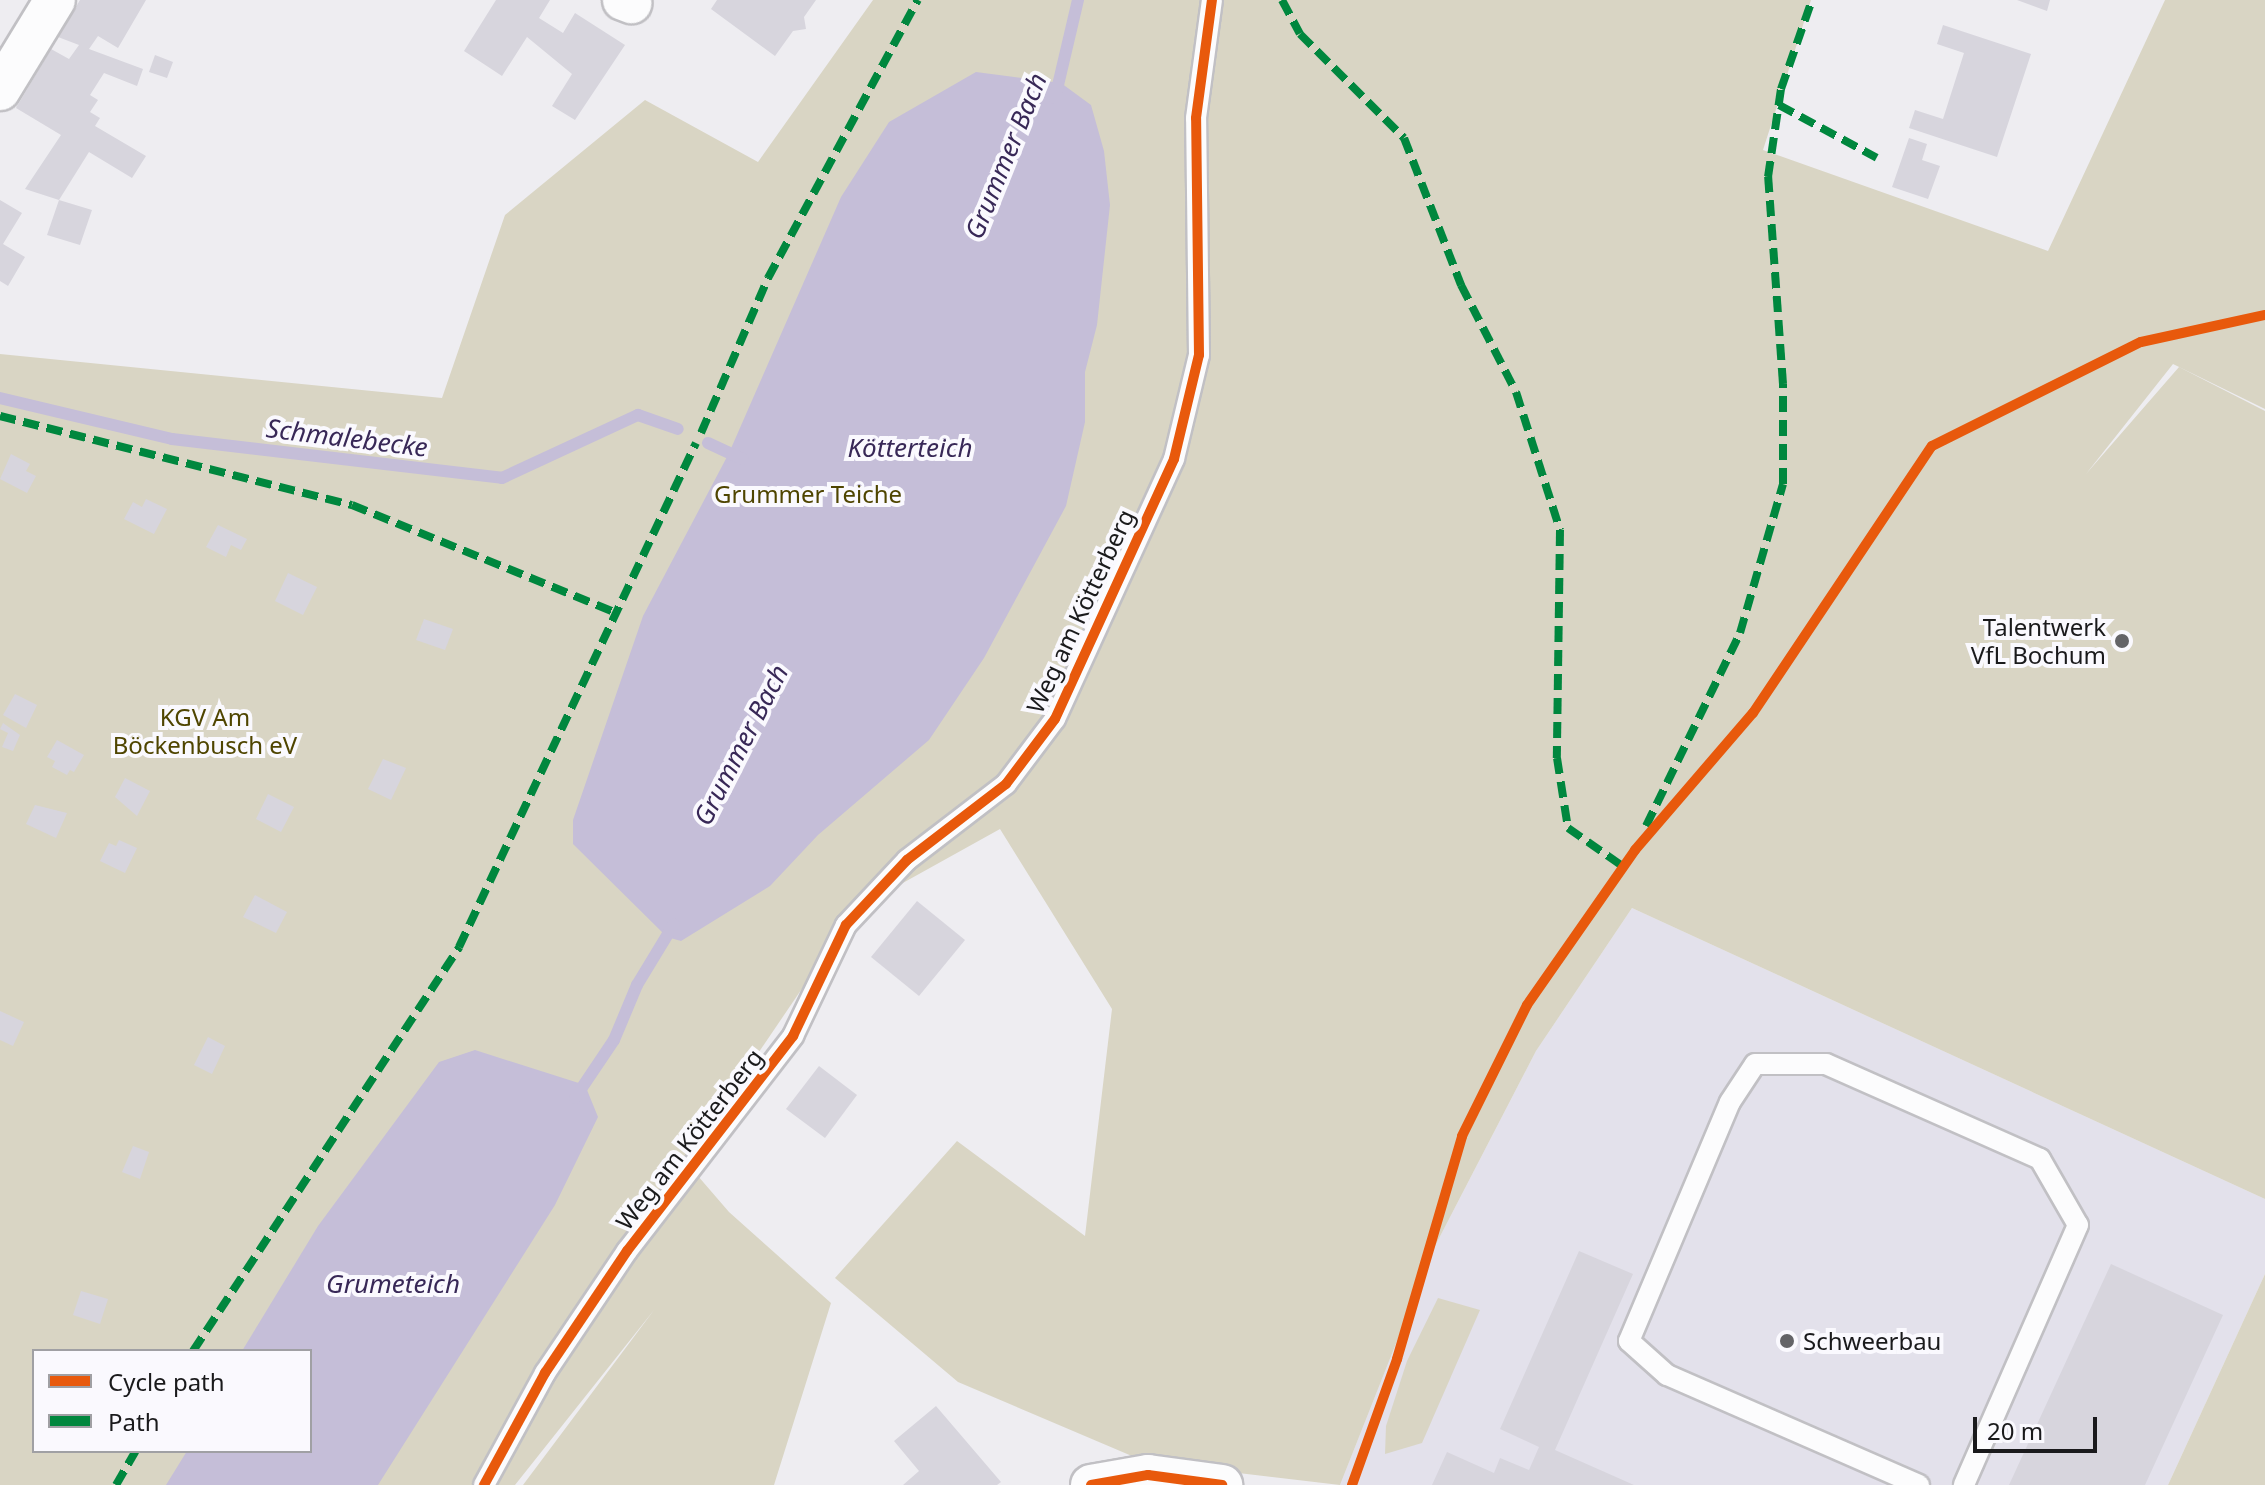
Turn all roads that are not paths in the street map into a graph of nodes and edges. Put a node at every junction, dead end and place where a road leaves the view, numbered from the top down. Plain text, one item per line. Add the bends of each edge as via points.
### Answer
1 (55, 0) edge
2 (1212, 0) edge
3 (0, 90) edge
4 (484, 1485) edge
5 (1091, 1485) edge
6 (1222, 1485) edge
7 (1919, 1485) edge
8 (1964, 1485) edge

1 - 3 street
2 - 4 lane, Weg am Kötterberg via 1196,118 1199,355 1174,459 1055,719 1006,784 907,860 846,925 793,1036 627,1251 545,1373
5 - 6 street via 1148,1475
7 - 8 lane via 1667,1375 1629,1341 1730,1102 1755,1064 1826,1064 2040,1159 2078,1225

